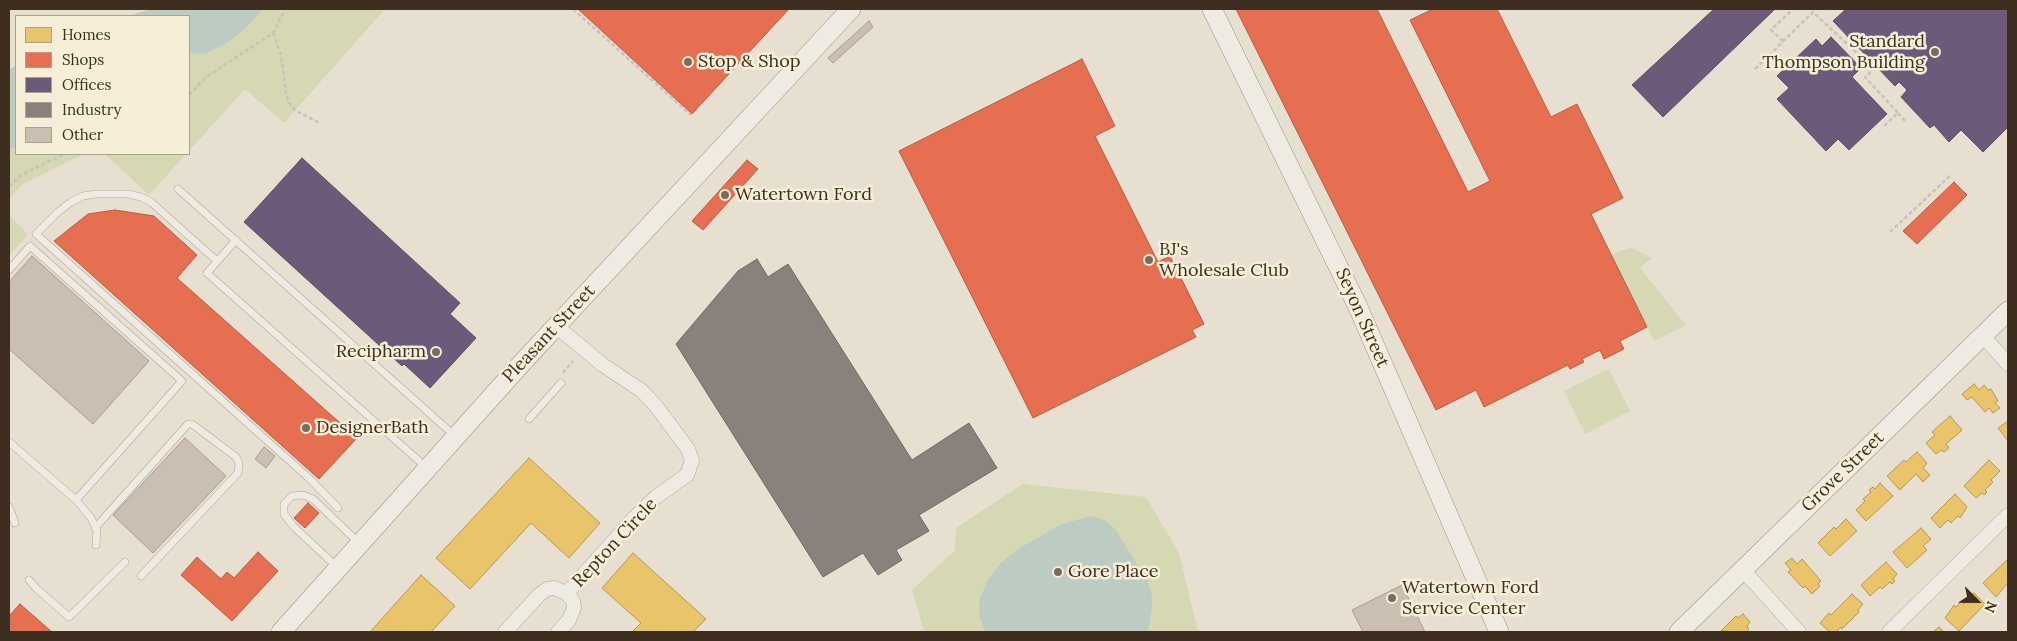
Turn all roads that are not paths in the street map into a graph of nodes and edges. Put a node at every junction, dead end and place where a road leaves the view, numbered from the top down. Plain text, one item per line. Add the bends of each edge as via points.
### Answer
1 (852, 9) edge
2 (1212, 9) edge
3 (178, 189) dead end
4 (236, 240) junction
5 (217, 261) junction
6 (9, 270) edge
7 (2008, 312) edge
8 (556, 326) junction
9 (1983, 336) junction
10 (2008, 364) edge
11 (561, 383) dead end
12 (528, 419) dead end
13 (456, 436) junction
14 (9, 442) edge
15 (427, 468) junction
16 (76, 500) junction
17 (9, 507) edge
18 (338, 508) dead end
19 (2008, 515) edge
20 (15, 523) dead end
21 (95, 528) junction
22 (360, 543) junction
23 (96, 545) dead end
24 (125, 562) dead end
25 (338, 567) junction
26 (1743, 570) junction
27 (141, 576) dead end
28 (29, 580) dead end
29 (567, 593) junction
30 (282, 632) edge
31 (504, 632) edge
32 (558, 632) edge
33 (1500, 632) edge
34 (1679, 632) edge
35 (1798, 632) edge
36 (1889, 632) edge

1 - 8 street, Pleasant Street
2 - 33 street, Seyon Street via 1361,314
3 - 4 lane
4 - 5 lane
4 - 13 lane
5 - 15 lane via 207,273
5 - 18 lane via 151,202 128,194 83,196 58,212 36,234
6 - 16 lane via 30,246 182,381
7 - 9 street, Grove Street
8 - 13 street, Pleasant Street
8 - 29 street, Repton Circle via 649,398 691,455 692,461 687,475 635,516
9 - 10 street
9 - 26 street, Grove Street
11 - 12 lane
13 - 15 street, Pleasant Street
14 - 16 lane
15 - 22 street, Pleasant Street
16 - 21 lane
17 - 20 lane
19 - 36 street
21 - 23 lane via 98,536
21 - 27 lane via 188,424 236,457 240,463 238,473
22 - 25 street, Pleasant Street
22 - 25 lane via 313,499 303,495 292,496 284,504 284,514 294,527
24 - 28 lane via 69,617
25 - 30 street, Pleasant Street
26 - 34 street, Grove Street
26 - 35 street
29 - 31 street, Repton Circle via 561,589 547,590 538,595
29 - 32 street, Repton Circle via 572,601 572,614

